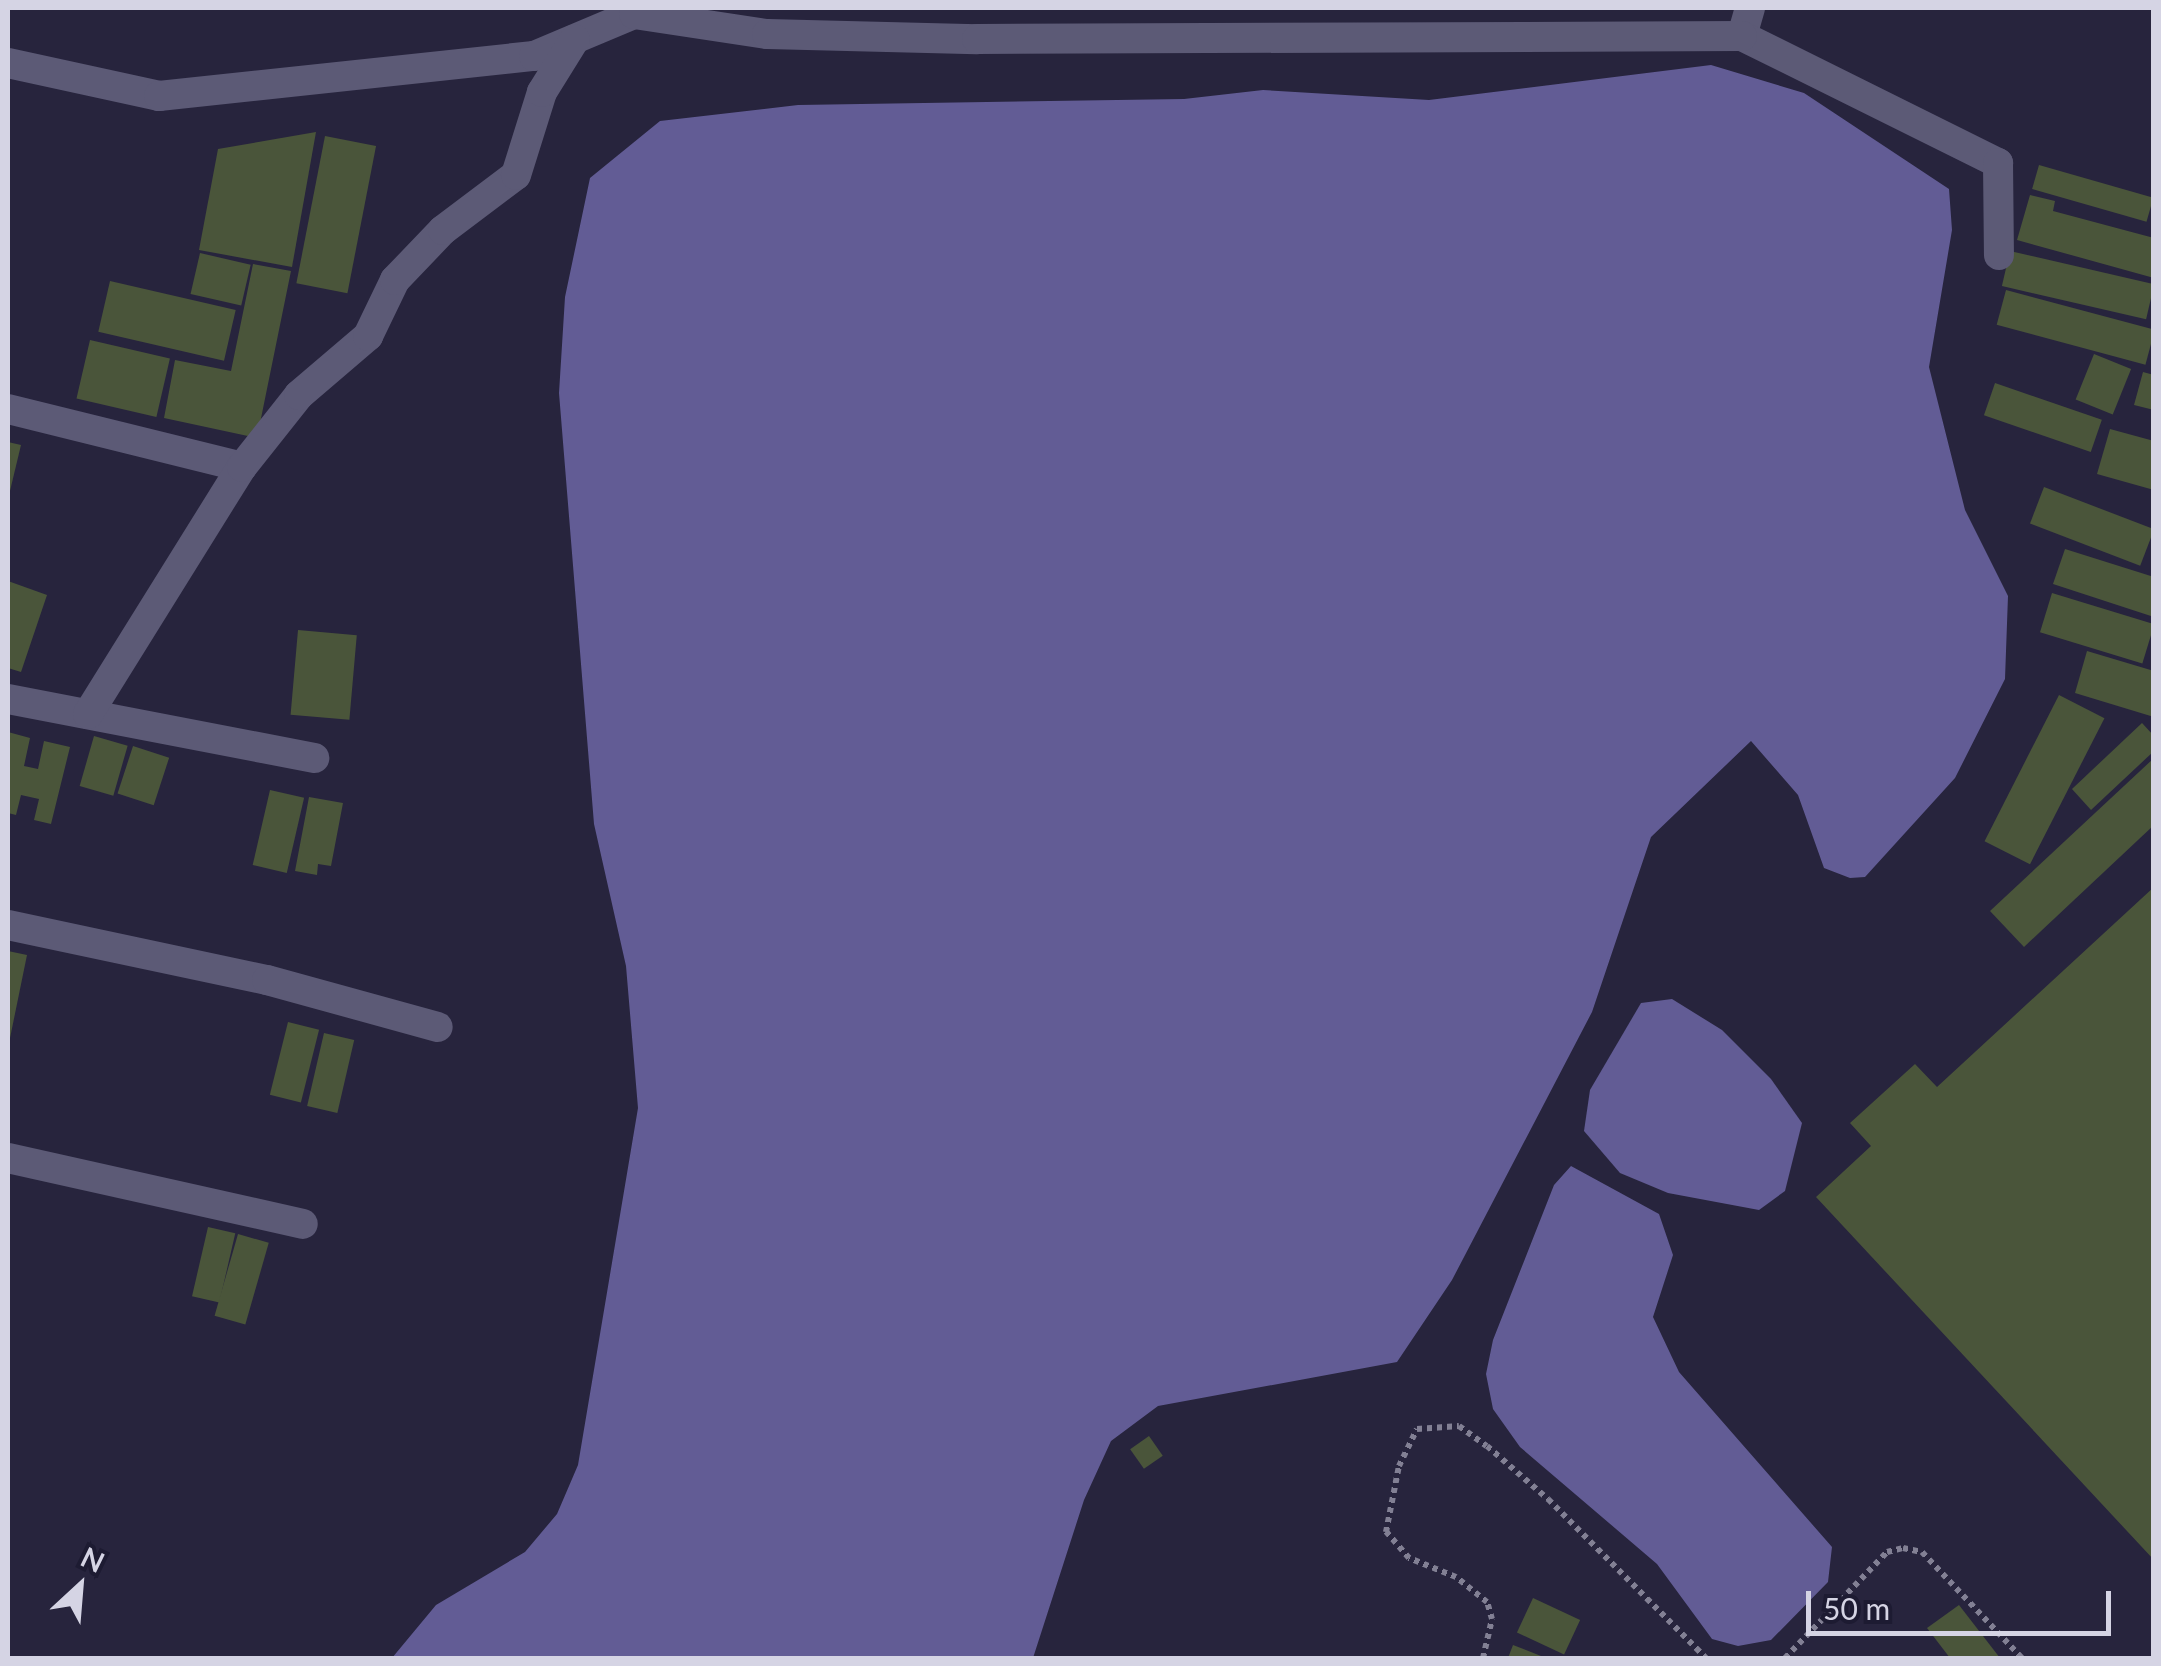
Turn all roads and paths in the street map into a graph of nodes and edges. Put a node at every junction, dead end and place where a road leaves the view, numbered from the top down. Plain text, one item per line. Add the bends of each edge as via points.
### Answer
1 (632, 10) edge
2 (1746, 22) edge
3 (575, 38) junction
4 (8, 63) edge
5 (1999, 254) dead end
6 (8, 409) edge
7 (242, 467) junction
8 (8, 698) edge
9 (88, 714) junction
10 (314, 758) dead end
11 (8, 926) edge
12 (438, 1027) dead end
13 (8, 1158) edge
14 (303, 1224) dead end
15 (1483, 1658) edge
16 (1706, 1658) edge
17 (1786, 1658) edge
18 (2022, 1658) edge

1 - 2 street via 767,34 958,39
1 - 3 street
2 - 5 street via 1998,162
3 - 4 street via 534,56 159,96
3 - 7 street via 542,92 516,175 443,230 396,280 368,336 299,395
6 - 7 street
7 - 9 street
8 - 9 street
9 - 10 street
11 - 12 street via 268,980
13 - 14 street
15 - 16 path via 1492,1619 1487,1602 1456,1577 1409,1558 1386,1532 1398,1466 1417,1429 1428,1426 1459,1426 1487,1446
17 - 18 path via 1888,1552 1903,1548 1922,1552

